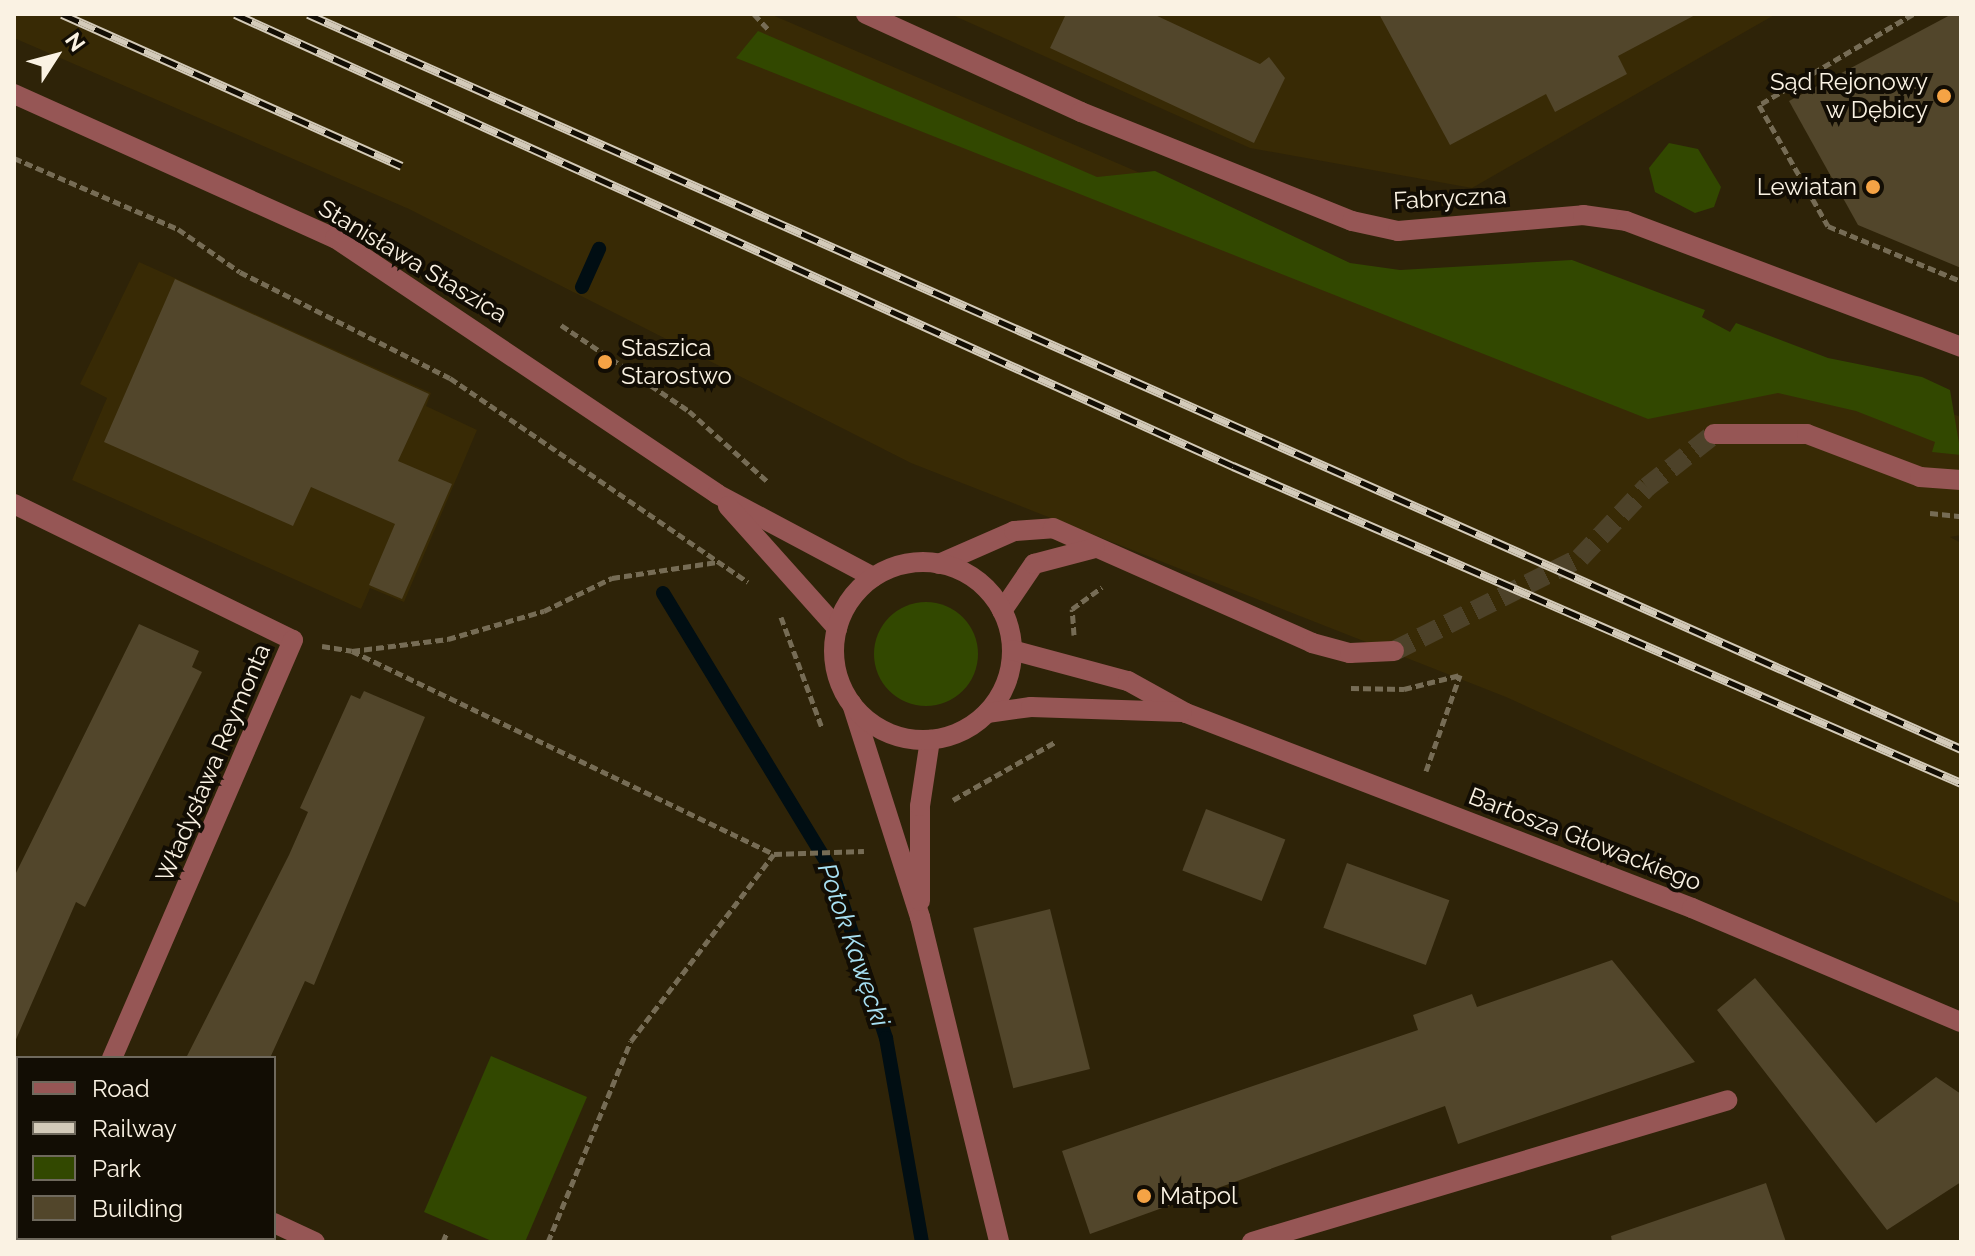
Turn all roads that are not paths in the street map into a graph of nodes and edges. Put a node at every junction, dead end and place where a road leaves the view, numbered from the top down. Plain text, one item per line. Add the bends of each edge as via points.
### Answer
1 (866, 14) edge
2 (14, 94) edge
3 (1961, 347) edge
4 (1714, 434) tunnel mouth
5 (1961, 480) edge
6 (717, 494) junction
7 (14, 504) edge
8 (1095, 548) junction
9 (939, 564) junction
10 (873, 577) junction
11 (1002, 611) junction
12 (837, 628) junction
13 (1012, 650) junction
14 (1394, 651) tunnel mouth
15 (852, 704) junction
16 (987, 713) junction
17 (1186, 713) junction
18 (930, 740) junction
19 (920, 917) junction
20 (1961, 1022) edge
21 (113, 1056) edge
22 (1727, 1100) dead end
23 (276, 1224) edge
24 (315, 1242) edge
25 (999, 1242) edge
26 (1252, 1242) edge

1 - 3 street, Fabryczna via 1081,112 1352,221 1398,231 1583,215 1626,221
2 - 6 street, Stanisława Staszica via 335,238
4 - 5 street via 1807,434 1920,477
6 - 10 street, Stanisława Staszica
6 - 12 street, Stanisława Staszica
7 - 21 street, Władysława Reymonta via 293,640
8 - 9 street via 1053,528 1031,527
8 - 11 street via 1034,564
8 - 14 street via 1312,643 1350,653
9 - 10 street via 894,566
9 - 11 street via 976,580
10 - 12 street
11 - 13 street
12 - 15 street via 835,668
13 - 16 street via 1009,673
13 - 17 street, Bartosza Głowackiego via 1128,681
15 - 18 street via 900,737
15 - 19 street
16 - 17 street, Bartosza Głowackiego via 1031,707
16 - 18 street
17 - 20 street, Bartosza Głowackiego via 1692,908
18 - 19 street via 920,806
19 - 25 street
22 - 26 street
23 - 24 street

